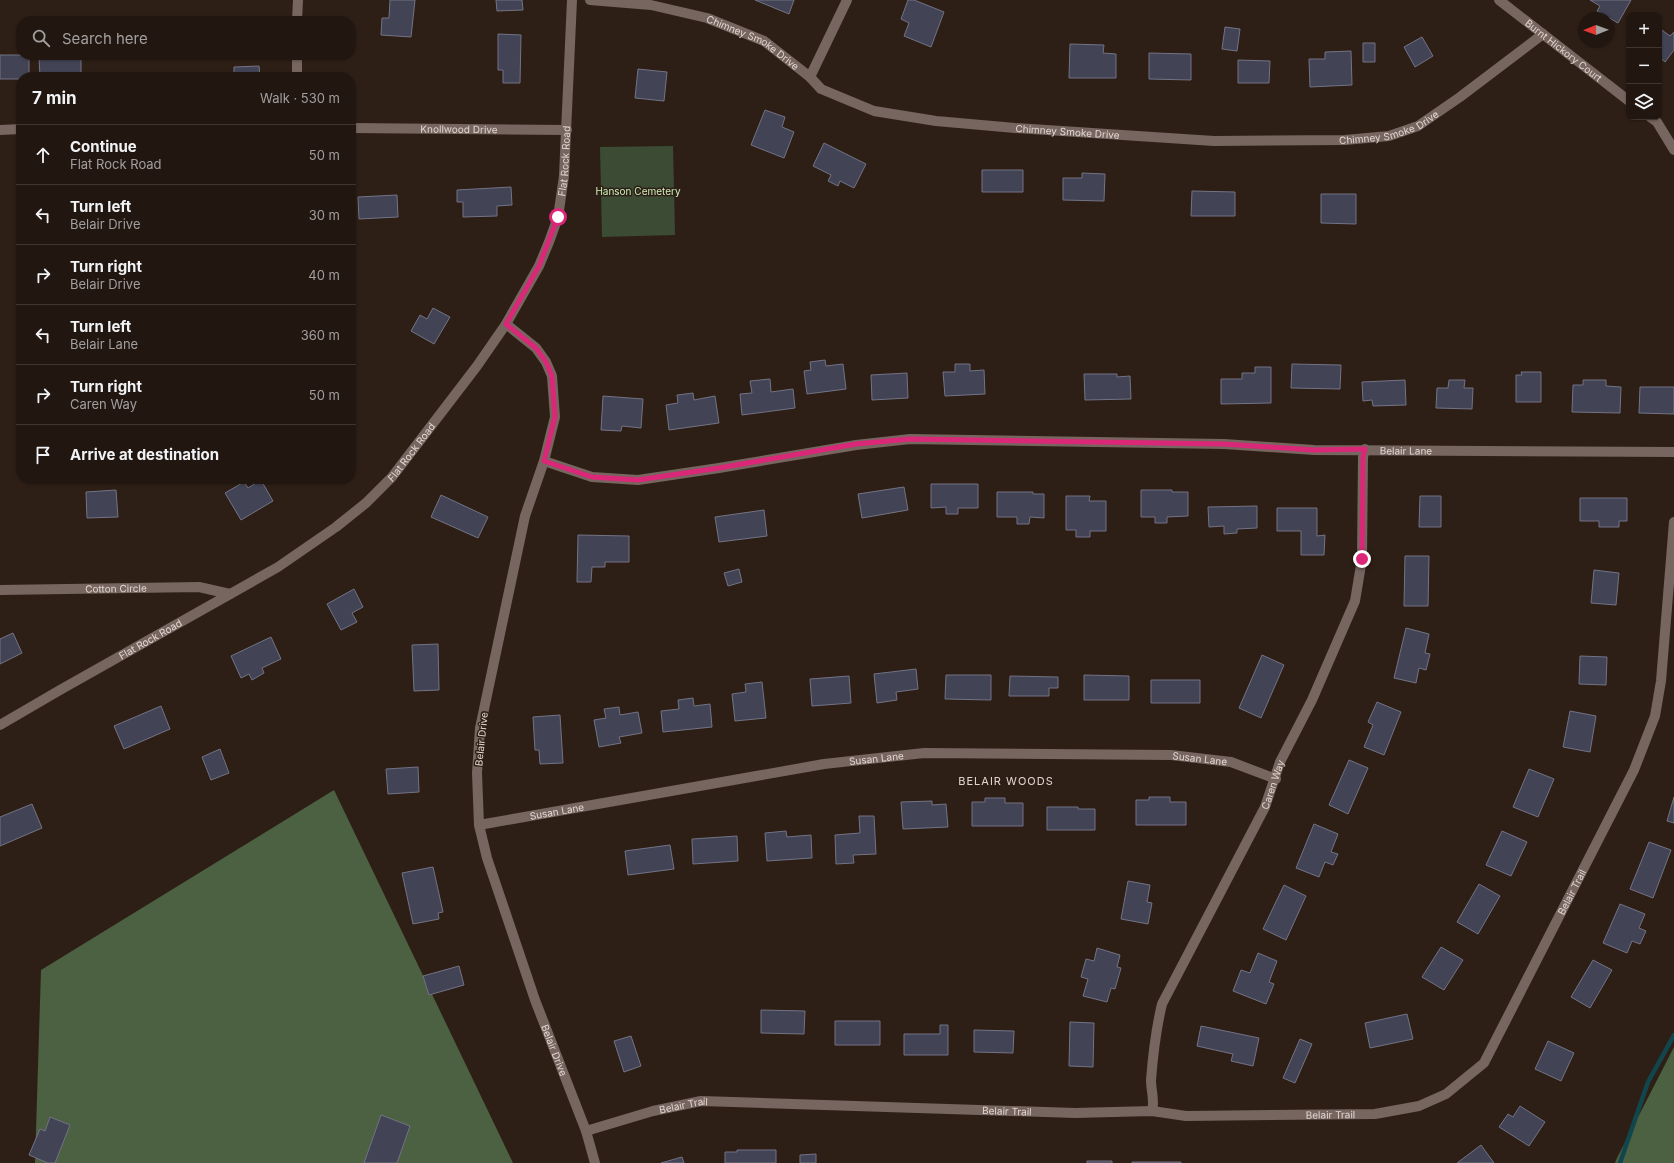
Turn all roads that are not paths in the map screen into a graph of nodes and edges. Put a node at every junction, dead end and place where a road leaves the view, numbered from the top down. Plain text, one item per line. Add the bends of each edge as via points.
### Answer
1 (298, 0) edge
2 (573, 0) edge
3 (584, 0) edge
4 (590, 0) edge
5 (848, 0) edge
6 (1499, 0) edge
7 (298, 16) edge
8 (1543, 34) junction
9 (297, 60) edge
10 (297, 72) edge
11 (810, 77) junction
12 (1626, 99) edge
13 (1654, 120) edge
14 (356, 128) edge
15 (0, 130) edge
16 (16, 130) edge
17 (567, 130) junction
18 (1674, 150) edge
19 (506, 324) junction
20 (1365, 449) junction
21 (1674, 452) edge
22 (544, 461) junction
23 (1674, 522) edge
24 (0, 590) edge
25 (230, 594) junction
26 (0, 725) edge
27 (1276, 779) junction
28 (479, 825) junction
29 (1152, 1111) junction
30 (586, 1131) junction
31 (595, 1163) edge

1 - 7 street
2 - 3 street
2 - 17 street, Flat Rock Road
4 - 11 street, Chimney Smoke Drive via 651,4 706,18 764,41
5 - 11 street
6 - 8 street, Burnt Hickory Court
8 - 11 street, Chimney Smoke Drive via 1418,126 1389,136 1345,140 1214,141 936,121 874,111 821,89
8 - 12 street, Burnt Hickory Court
9 - 10 street
13 - 18 street
14 - 17 street, Knollwood Drive
15 - 16 street
17 - 19 street, Flat Rock Road via 558,217 539,266
19 - 22 street, Belair Drive via 536,348 552,376 555,417
19 - 25 street, Flat Rock Road via 392,477 366,503 278,567
20 - 21 street, Belair Lane
20 - 22 street, Belair Lane via 1314,450 1224,444 910,439 856,444 638,480 592,477
20 - 27 street, Caren Way via 1362,559 1355,601 1312,700 1280,762
22 - 28 street, Belair Drive via 525,516 480,728 477,773
23 - 29 street, Belair Trail via 1662,681 1655,716 1634,770 1484,1063 1446,1094 1419,1106 1375,1114 1186,1116
24 - 25 street, Cotton Circle via 199,586
25 - 26 street, Flat Rock Road
27 - 28 street, Susan Lane via 1231,762 1171,755 924,752 824,764
27 - 29 street, Caren Way via 1265,807 1162,1004 1156,1031 1151,1083 1154,1105
28 - 30 street, Belair Drive via 487,858 535,1000
29 - 30 street, Belair Trail via 1075,1113 701,1101 653,1111
30 - 31 street, Belair Drive

